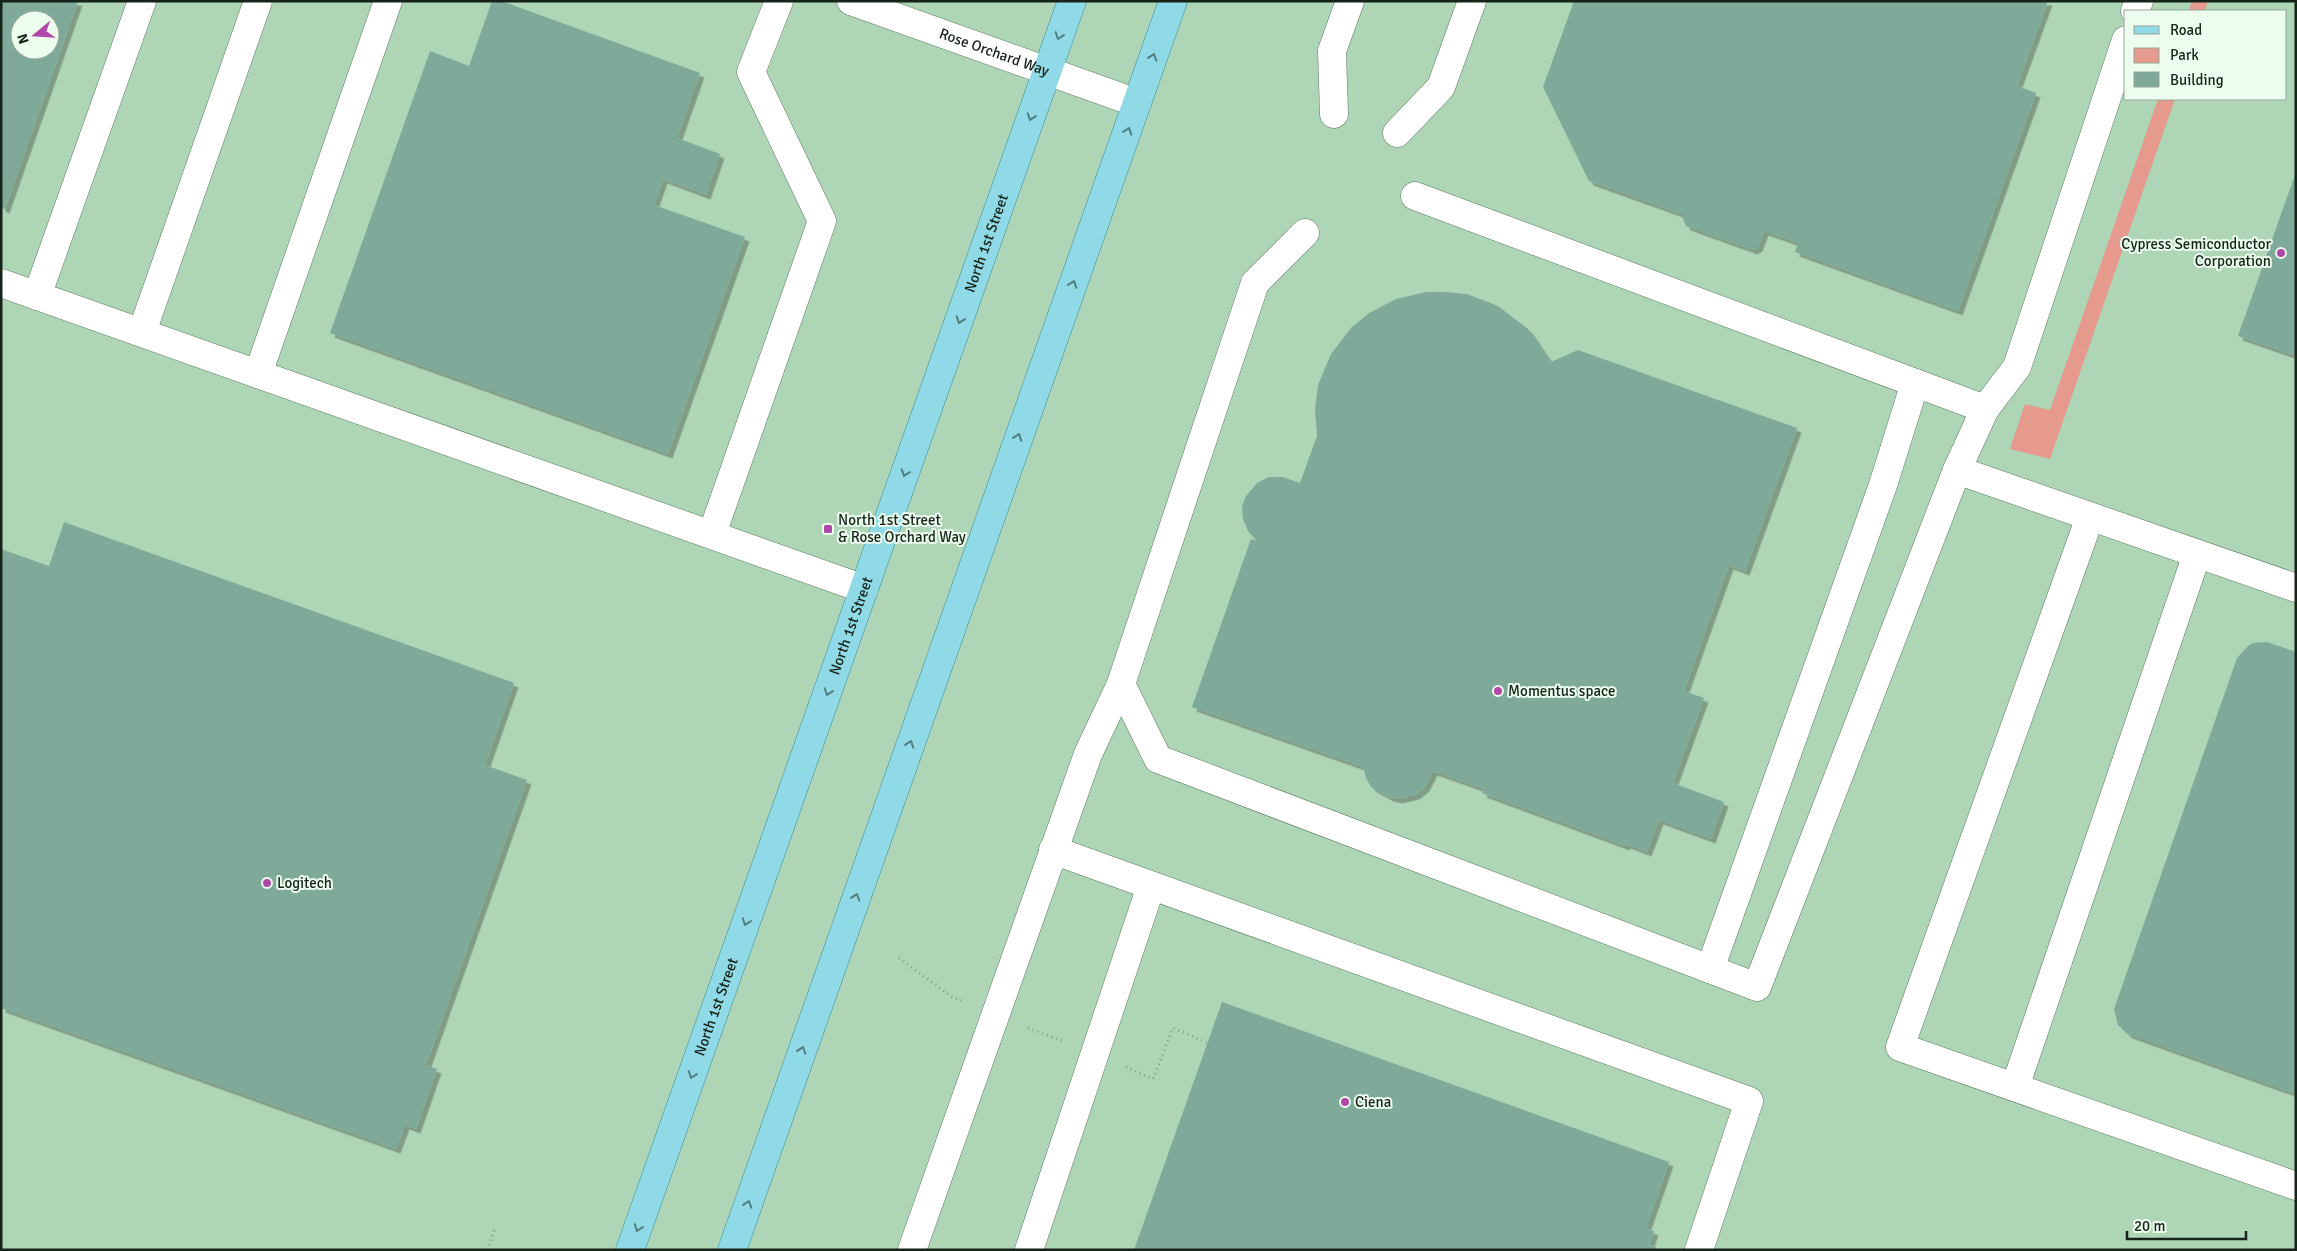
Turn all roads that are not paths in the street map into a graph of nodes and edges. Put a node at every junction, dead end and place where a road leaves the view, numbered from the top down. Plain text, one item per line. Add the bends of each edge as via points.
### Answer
1 (142, 1) edge
2 (258, 1) edge
3 (388, 1) edge
4 (779, 1) edge
5 (851, 1) edge
6 (1072, 1) edge
7 (1173, 1) edge
8 (1350, 1) edge
9 (1472, 1) edge
10 (2124, 46) edge
11 (1047, 71) junction
12 (1137, 103) junction
13 (1334, 114) dead end
14 (1397, 133) dead end
15 (1415, 196) dead end
16 (1305, 233) dead end
17 (1, 283) edge
18 (37, 296) junction
19 (142, 332) junction
20 (258, 374) junction
21 (1915, 383) junction
22 (1985, 409) junction
23 (1957, 470) junction
24 (2090, 517) junction
25 (712, 534) junction
26 (2198, 554) junction
27 (2296, 588) edge
28 (864, 589) junction
29 (1121, 684) junction
30 (1053, 850) junction
31 (1151, 886) junction
32 (1710, 968) junction
33 (2015, 1087) junction
34 (2296, 1186) edge
35 (630, 1250) edge
36 (732, 1250) edge
37 (912, 1250) edge
38 (1029, 1250) edge
39 (1700, 1250) edge

1 - 18 street
2 - 19 street
3 - 20 street
4 - 25 street via 751,72 822,221
5 - 11 street, Rose Orchard Way
6 -> 11 main road, North 1st Street
12 -> 7 main road
8 - 13 street via 1332,52
9 - 14 street via 1441,87
10 - 22 street via 2017,367
11 - 12 street, Rose Orchard Way
11 -> 28 main road, North 1st Street
36 -> 12 main road
15 - 21 street
16 - 29 street via 1255,283
17 - 18 street
18 - 19 street
19 - 20 street
20 - 25 street
21 - 22 street
21 - 32 street via 1883,485
22 - 23 street
23 - 24 street
23 - 32 street via 1757,986
24 - 26 street
24 - 33 street via 1900,1047
25 - 28 street
26 - 27 street
26 - 33 street
28 -> 35 main road, North 1st Street
29 - 30 street via 1088,754
29 - 32 street via 1158,759
30 - 31 street
30 - 37 street
31 - 38 street
31 - 39 street via 1749,1101
33 - 34 street

